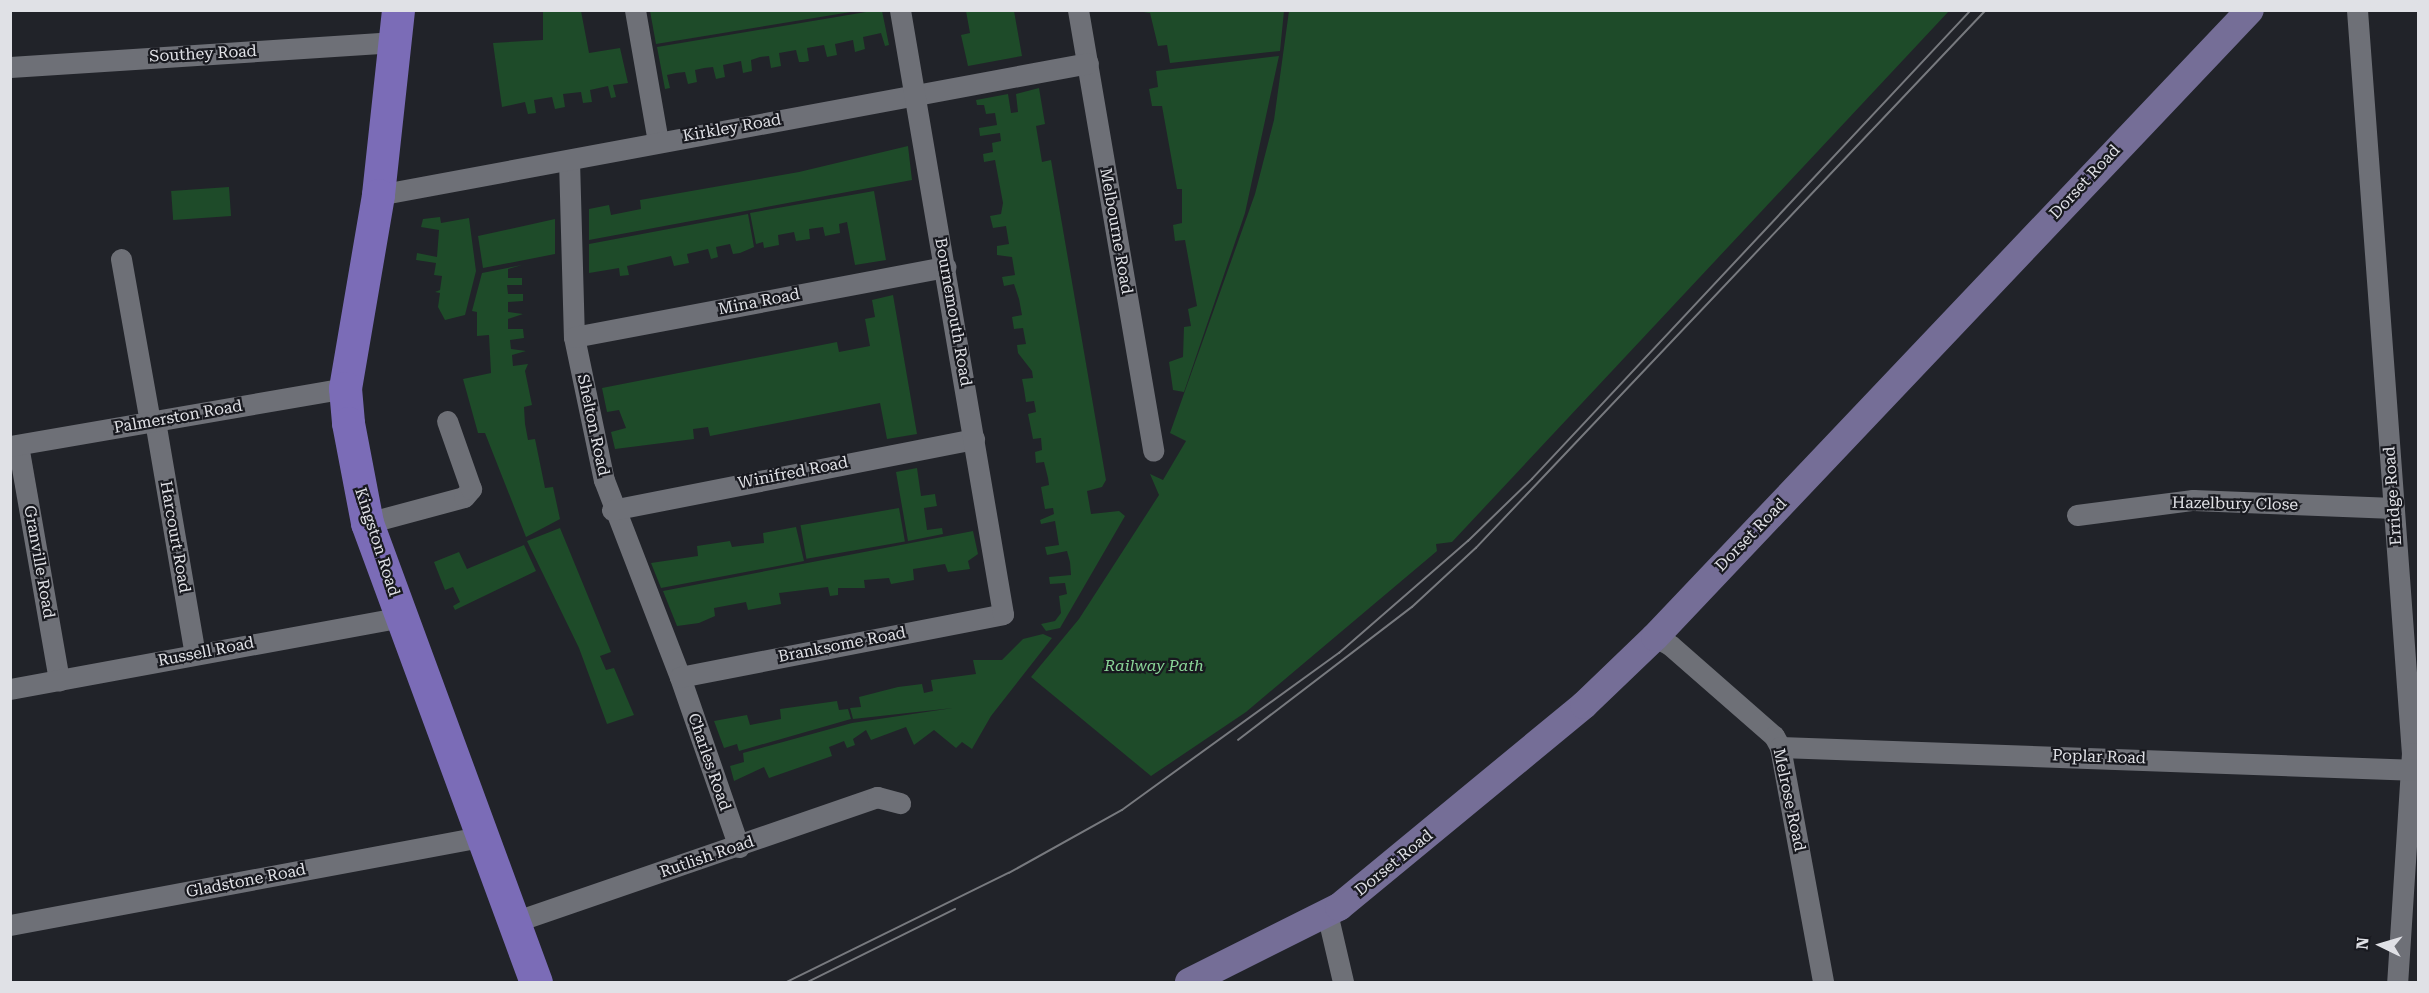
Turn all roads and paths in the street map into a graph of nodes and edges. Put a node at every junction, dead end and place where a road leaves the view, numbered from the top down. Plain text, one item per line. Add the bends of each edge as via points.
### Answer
1 (634, 10) edge
2 (900, 10) edge
3 (1078, 10) edge
4 (2250, 10) edge
5 (2357, 10) edge
6 (396, 26) edge
7 (1088, 63) junction
8 (10, 67) edge
9 (916, 94) junction
10 (658, 142) junction
11 (569, 160) junction
12 (378, 195) junction
13 (122, 259) dead end
14 (945, 267) junction
15 (573, 337) junction
16 (345, 388) junction
17 (152, 421) junction
18 (447, 421) dead end
19 (974, 439) junction
20 (14, 445) edge
21 (1153, 451) dead end
22 (2394, 508) junction
23 (612, 510) junction
24 (2077, 515) dead end
25 (367, 523) junction
26 (1003, 614) joint
27 (402, 616) junction
28 (1655, 637) junction
29 (195, 654) junction
30 (680, 676) junction
31 (59, 680) junction
32 (10, 690) edge
33 (1780, 747) junction
34 (2415, 770) edge
35 (900, 803) dead end
36 (481, 837) junction
37 (739, 847) junction
38 (1328, 913) junction
39 (514, 922) junction
40 (10, 925) edge
41 (536, 982) edge
42 (1189, 982) edge
43 (1343, 982) edge
44 (1823, 982) edge
45 (2397, 982) edge

1 - 10 street
2 - 9 street, Bournemouth Road
3 - 7 street, Melbourne Road
4 - 28 main road, Dorset Road
5 - 22 street, Erridge Road
6 - 8 street, Southey Road
6 - 12 main road, Kingston Road
7 - 9 street, Kirkley Road
7 - 21 street, Melbourne Road
9 - 10 street, Kirkley Road
9 - 14 street, Bournemouth Road
10 - 11 street, Kirkley Road
11 - 12 street, Kirkley Road
11 - 15 street, Shelton Road
12 - 16 main road, Kingston Road
13 - 17 street, Harcourt Road
14 - 15 street, Mina Road
14 - 19 street, Bournemouth Road
15 - 23 street, Shelton Road
16 - 17 street, Palmerston Road
16 - 25 main road, Kingston Road via 354,466
17 - 20 street, Palmerston Road
17 - 29 street, Harcourt Road
18 - 25 street via 471,489 464,497
19 - 23 street, Winifred Road
19 - 26 street, Bournemouth Road
20 - 31 street, Granville Road
22 - 24 street, Hazelbury Close via 2193,500
22 - 34 street, Erridge Road
23 - 30 street, Shelton Road
25 - 27 main road, Kingston Road
26 - 30 street, Branksome Road
27 - 29 street, Russell Road
27 - 36 main road, Kingston Road
28 - 33 street, Melrose Road via 1670,645 1774,736
28 - 38 main road, Dorset Road via 1533,750
29 - 31 street, Russell Road
30 - 37 street, Charles Road
31 - 32 street, Russell Road
33 - 34 street, Poplar Road
33 - 44 street, Melrose Road
34 - 45 street, Erridge Road
35 - 37 street, Rutlish Road via 877,797
36 - 39 main road, Kingston Road
36 - 40 street, Gladstone Road
37 - 39 street, Rutlish Road
38 - 42 main road, Dorset Road
38 - 43 street
39 - 41 main road, Kingston Road

